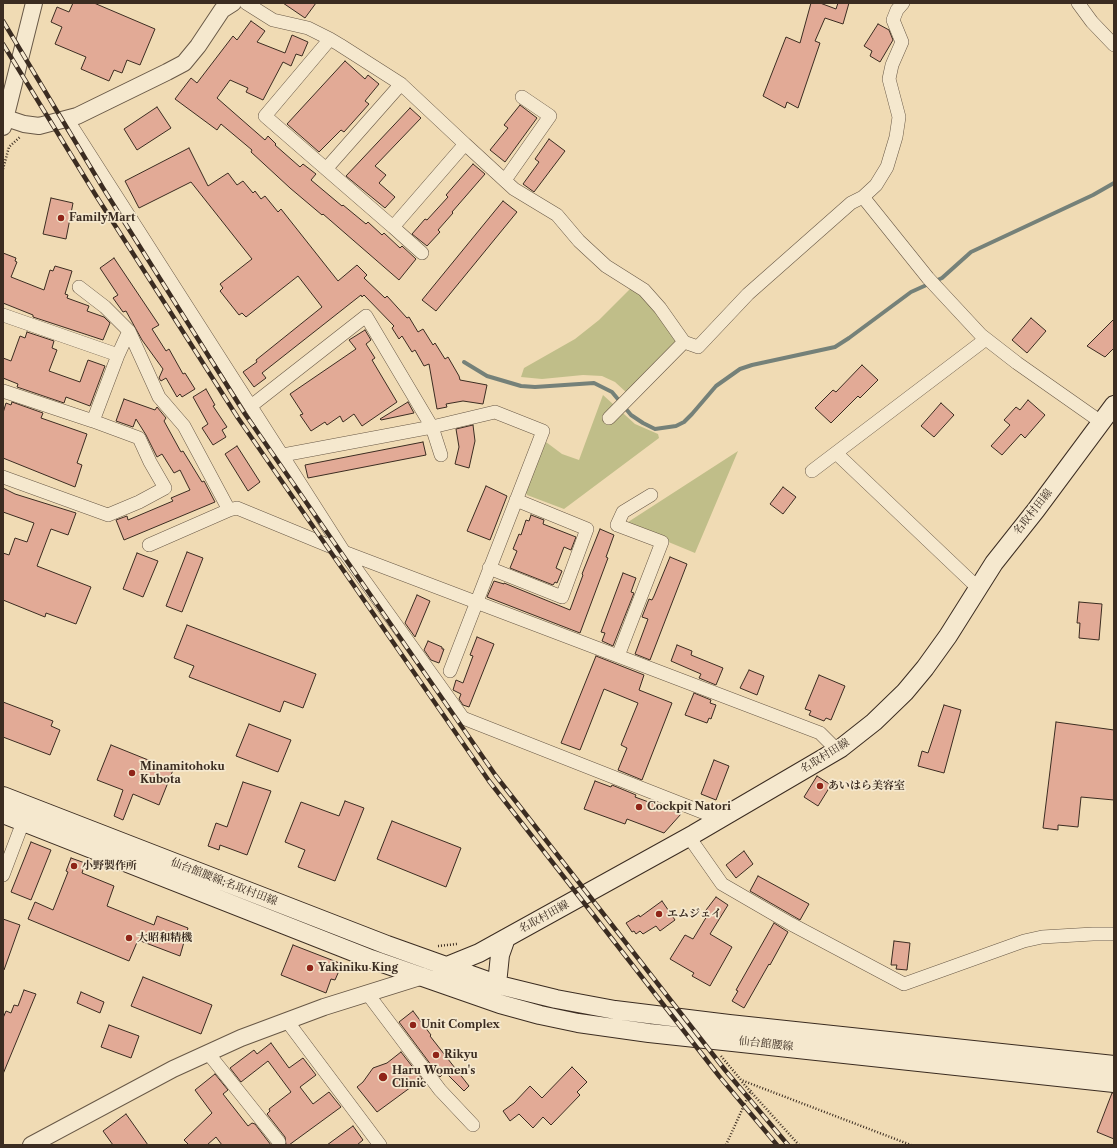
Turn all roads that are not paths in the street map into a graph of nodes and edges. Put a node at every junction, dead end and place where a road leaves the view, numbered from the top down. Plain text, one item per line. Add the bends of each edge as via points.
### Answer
1 (34, 3) edge
2 (233, 3) edge
3 (246, 3) edge
4 (903, 3) edge
5 (1078, 3) edge
6 (330, 39) junction
7 (1114, 45) edge
8 (401, 84) junction
9 (522, 97) dead end
10 (67, 119) junction
11 (4, 121) edge
12 (465, 144) junction
13 (326, 168) junction
14 (505, 180) junction
15 (864, 197) junction
16 (393, 227) junction
17 (422, 253) dead end
18 (80, 287) dead end
19 (3, 315) edge
20 (129, 331) junction
21 (986, 339) junction
22 (684, 342) junction
23 (118, 355) junction
24 (3, 391) edge
25 (252, 406) junction
26 (1110, 411) edge
27 (609, 418) dead end
28 (93, 420) junction
29 (432, 427) junction
30 (836, 453) junction
31 (283, 455) junction
32 (441, 455) dead end
33 (812, 471) dead end
34 (3, 477) edge
35 (651, 495) dead end
36 (516, 500) junction
37 (229, 510) junction
38 (149, 545) dead end
39 (344, 552) junction
40 (489, 568) junction
41 (977, 587) junction
42 (476, 602) junction
43 (618, 656) junction
44 (450, 671) dead end
45 (837, 750) junction
46 (3, 796) edge
47 (3, 814) edge
48 (720, 819) junction
49 (24, 822) junction
50 (690, 837) junction
51 (3, 875) edge
52 (1114, 934) edge
53 (506, 938) junction
54 (445, 966) junction
55 (424, 976) junction
56 (496, 984) junction
57 (367, 993) junction
58 (287, 1021) junction
59 (208, 1053) junction
60 (1114, 1065) edge
61 (1114, 1083) edge
62 (473, 1125) dead end
63 (279, 1142) dead end
64 (31, 1145) edge
65 (380, 1145) edge

1 - 11 street
2 - 10 street via 222,10 184,62
3 - 6 street via 274,20 308,28
4 - 15 street via 897,10 894,20 902,42 889,79 899,117 896,137 886,167 876,185
5 - 7 street
6 - 8 street
6 - 13 street via 265,116
8 - 12 street
8 - 13 street
9 - 14 street via 550,116
10 - 11 street via 39,126
10 - 25 street
12 - 14 street
12 - 16 street
13 - 16 street
14 - 22 street via 514,189 557,215 579,241 606,266 644,290
15 - 21 street via 938,290
15 - 22 street via 851,203 748,294 698,347
16 - 17 street
18 - 20 street
19 - 23 street
20 - 23 street
20 - 37 street via 159,398 184,426
21 - 26 street via 1017,363
21 - 30 street
22 - 27 street
23 - 28 street
24 - 28 street
25 - 29 street via 366,316
25 - 31 street
26 - 41 main road, 名取村田線
28 - 34 street via 139,438 165,488 108,515
29 - 31 street
29 - 32 street
29 - 36 street via 494,412 543,431
30 - 33 street
30 - 41 street
31 - 39 street
35 - 43 street via 623,512 616,525 662,542
36 - 40 street
36 - 40 street via 587,529 562,597
37 - 38 street
37 - 39 street via 237,508
39 - 42 street
39 - 48 street via 463,718
40 - 42 street
41 - 45 main road, 名取村田線 via 948,636 905,692 874,722
42 - 43 street
42 - 44 street
43 - 45 street via 820,733
45 - 48 main road, 名取村田線
46 - 54 main road, 仙台館腰線;名取村田線
47 - 49 main road, 仙台館腰線;名取村田線
48 - 50 main road, 名取村田線
49 - 51 street
49 - 55 main road, 仙台館腰線;名取村田線 via 370,959
50 - 52 street via 722,884 790,924 904,984 1024,941 1042,937
50 - 53 main road, 名取村田線
53 - 54 main road, 名取村田線 via 479,953
53 - 56 main road via 500,956
54 - 55 main road, 名取村田線
54 - 56 main road, 仙台館腰線
55 - 57 street
55 - 61 main road, 仙台館腰線 via 500,1004 578,1023 649,1033
56 - 60 main road, 仙台館腰線 via 623,1011
57 - 58 street
57 - 62 street via 440,1090
58 - 59 street
58 - 65 street
59 - 63 street
59 - 64 street

